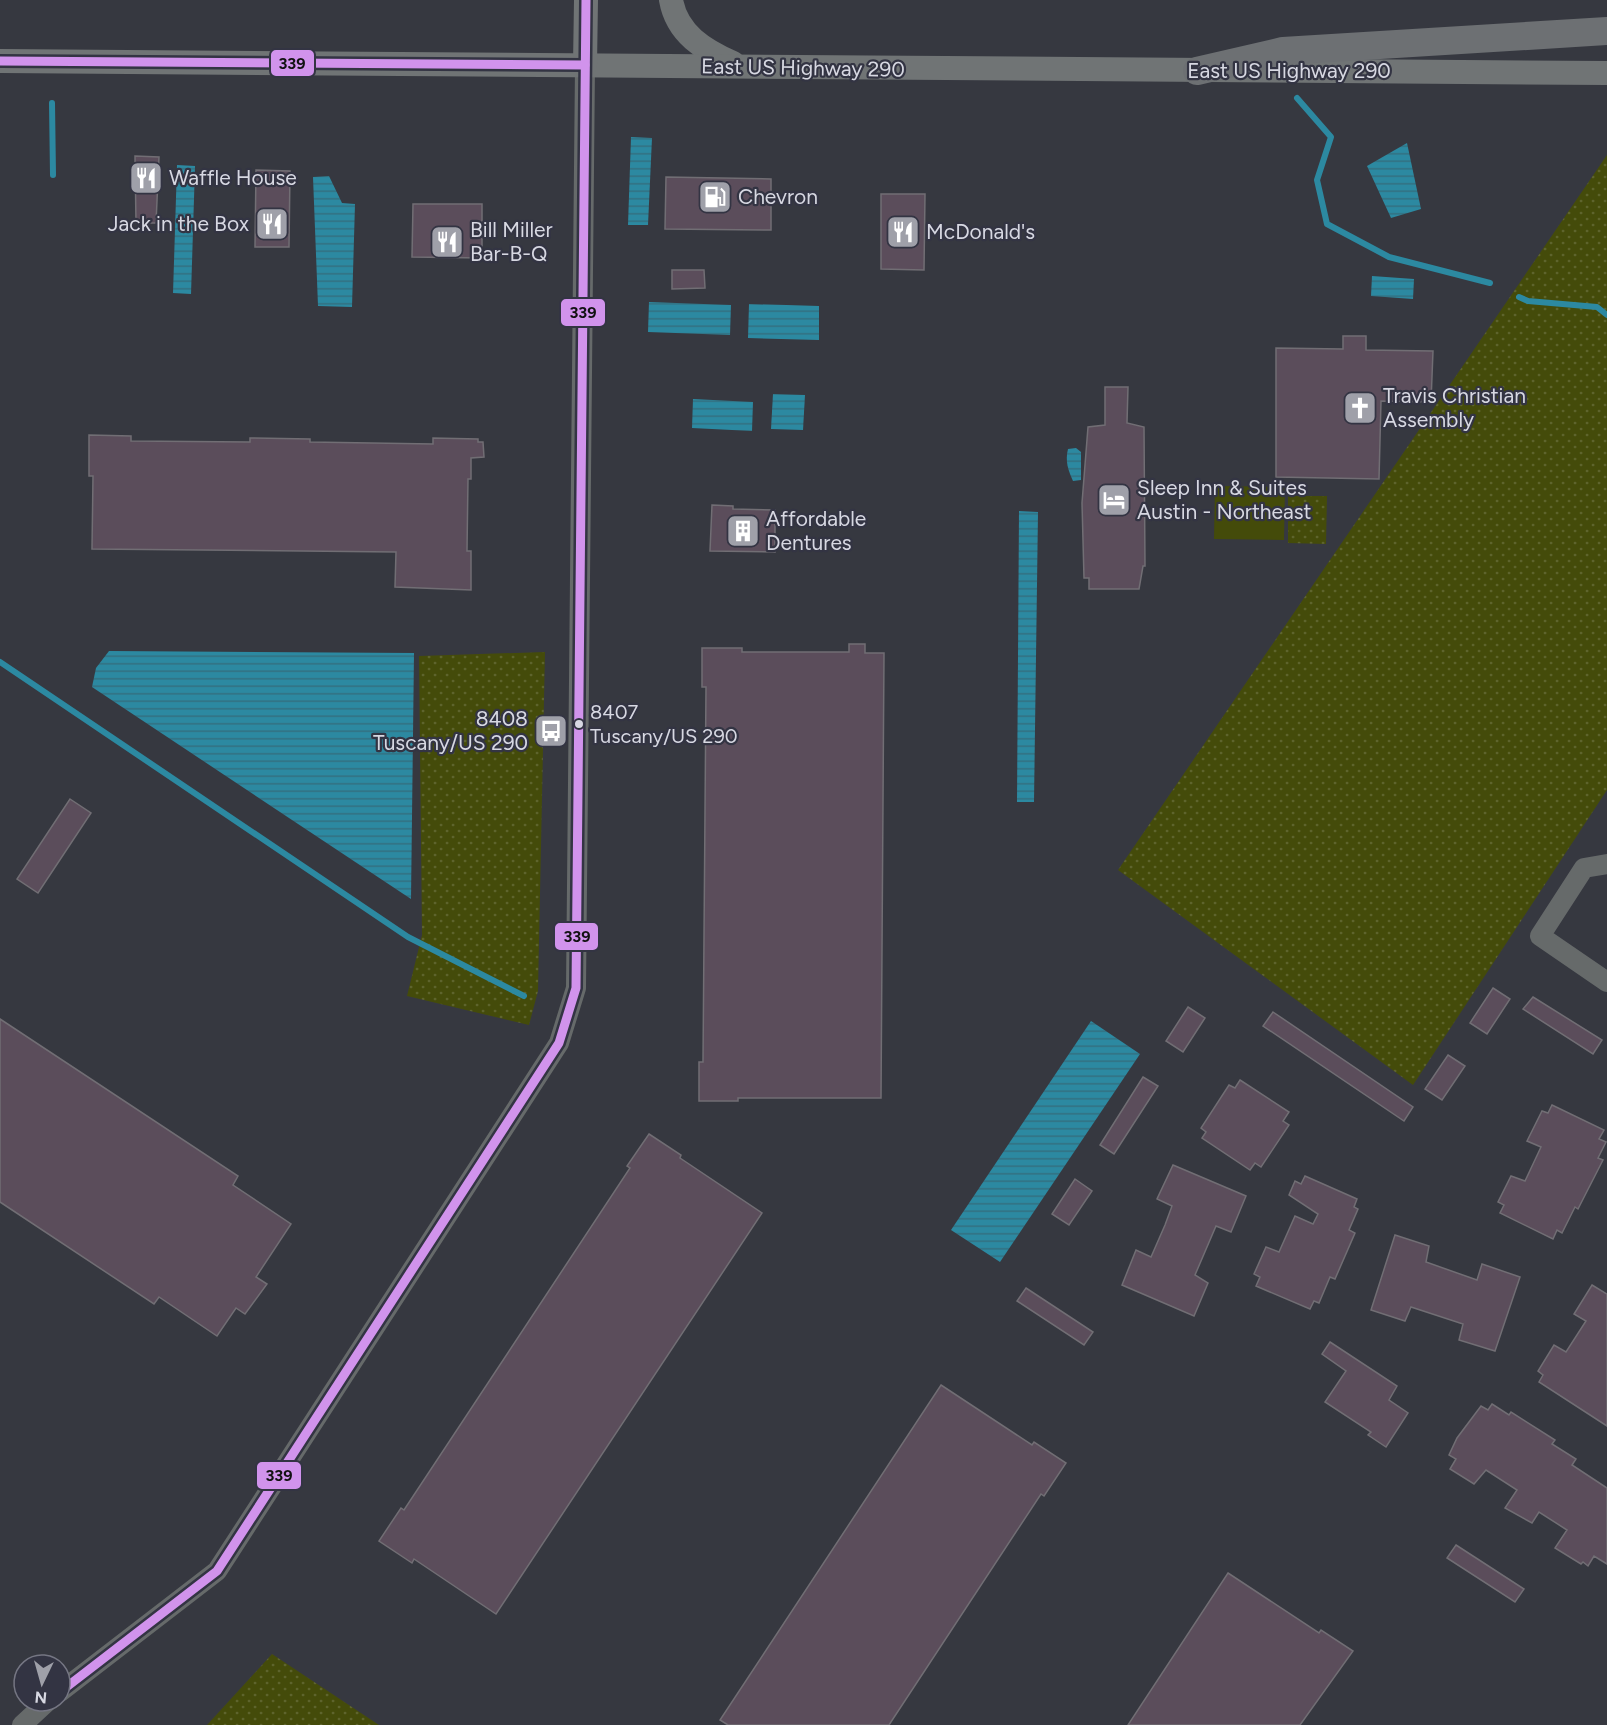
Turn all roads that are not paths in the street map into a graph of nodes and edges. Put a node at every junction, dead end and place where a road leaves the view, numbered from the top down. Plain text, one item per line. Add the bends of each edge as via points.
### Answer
1 (586, 0) edge
2 (671, 0) edge
3 (1607, 31) edge
4 (0, 61) edge
5 (585, 65) junction
6 (742, 67) junction
7 (1197, 71) junction
8 (1607, 73) edge
9 (1607, 864) edge
10 (1607, 982) edge
11 (72, 1683) edge
12 (35, 1713) edge
13 (22, 1725) edge

1 - 5 main road
2 - 6 main road via 686,33 706,51
3 - 7 highway via 1283,51
4 - 5 main road, East US Highway 290
5 - 6 main road, East US Highway 290
5 - 11 street via 576,988 559,1043 217,1571
6 - 7 main road, East US Highway 290
7 - 8 main road, East US Highway 290
9 - 10 street via 1584,868 1540,936
12 - 13 street

